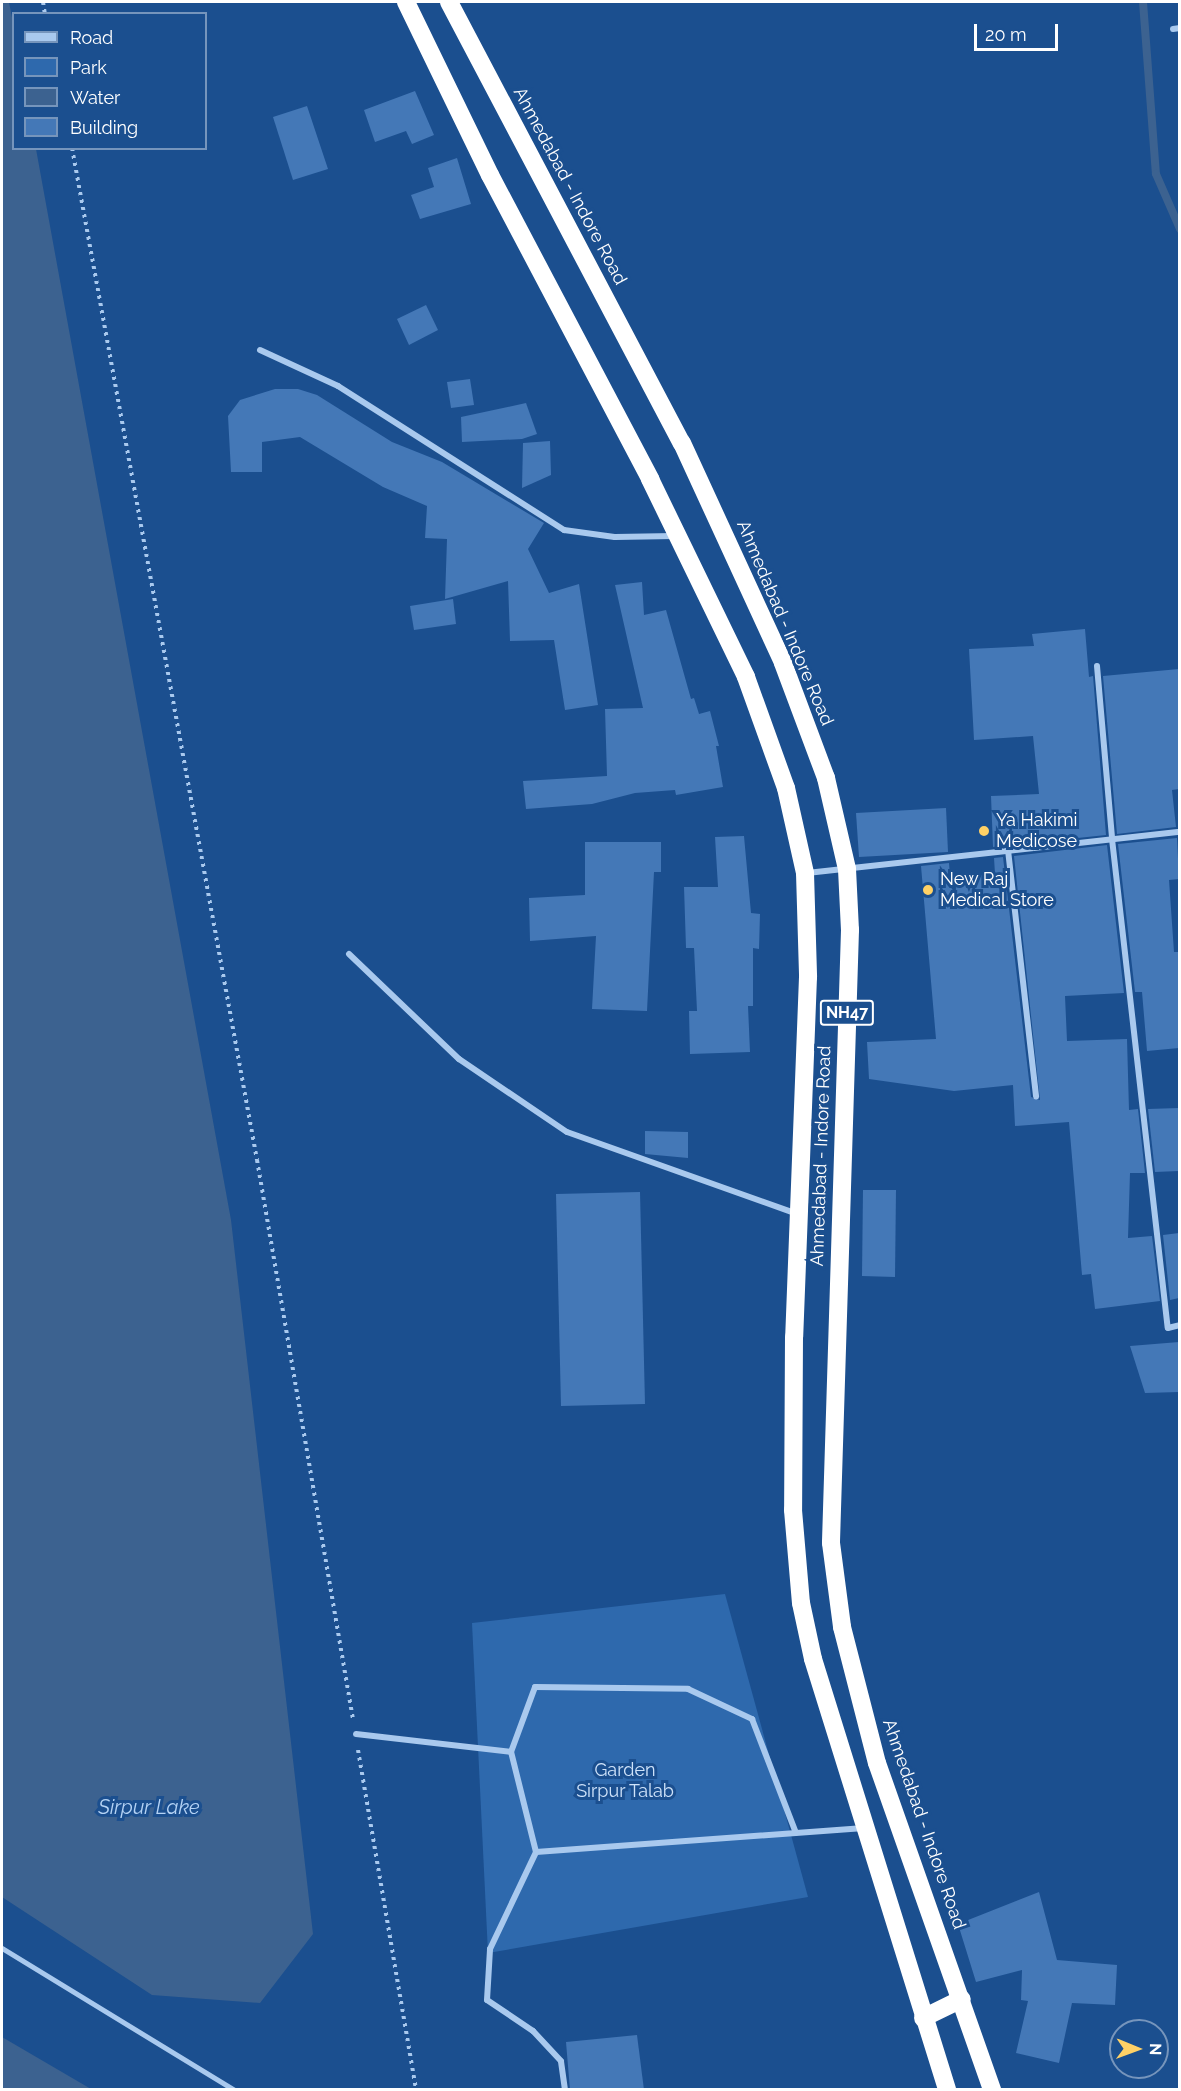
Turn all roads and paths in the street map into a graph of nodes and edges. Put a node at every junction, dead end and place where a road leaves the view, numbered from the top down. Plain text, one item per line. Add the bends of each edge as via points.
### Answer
1 (406, 2) edge
2 (449, 2) edge
3 (72, 150) edge
4 (260, 350) dead end
5 (677, 536) junction
6 (1097, 666) dead end
7 (1179, 832) edge
8 (1112, 839) junction
9 (1008, 850) junction
10 (847, 869) junction
11 (805, 873) junction
12 (349, 954) dead end
13 (1036, 1096) dead end
14 (799, 1214) junction
15 (1179, 1325) edge
16 (356, 1734) junction
17 (511, 1752) junction
18 (865, 1828) junction
19 (796, 1833) junction
20 (536, 1852) junction
21 (2, 1948) edge
22 (963, 1999) junction
23 (923, 2018) junction
24 (235, 2090) edge
25 (416, 2090) edge
26 (565, 2090) edge
27 (947, 2090) edge
28 (992, 2090) edge

1 - 5 highway, Ahmedabad - Indore Road / NH47 via 490,176
2 - 10 highway, Ahmedabad - Indore Road / NH47 via 682,443 783,663 826,778
3 - 16 path via 253,1136
4 - 5 street via 338,386 564,530 615,537
5 - 11 highway, Ahmedabad - Indore Road / NH47 via 746,676 786,788
6 - 8 street
7 - 8 street
8 - 9 street
8 - 15 street via 1168,1328
9 - 10 street
9 - 13 street
10 - 11 street
10 - 22 highway, Ahmedabad - Indore Road / NH47 via 850,930 831,1543 842,1627 877,1764
11 - 14 highway, Ahmedabad - Indore Road / NH47 via 808,977
12 - 14 street via 459,1059 567,1132
14 - 18 highway, Ahmedabad - Indore Road / NH47 via 793,1510 801,1602 813,1659
16 - 17 street
16 - 25 path
17 - 19 street via 536,1687 688,1689 752,1719
17 - 20 street
18 - 19 street
18 - 23 highway, Ahmedabad - Indore Road / NH47
19 - 20 street
20 - 26 street via 489,1949 487,2000 533,2031 561,2061
21 - 24 lane
22 - 23 highway
22 - 28 highway, Ahmedabad - Indore Road / NH47
23 - 27 highway, Ahmedabad - Indore Road / NH47

